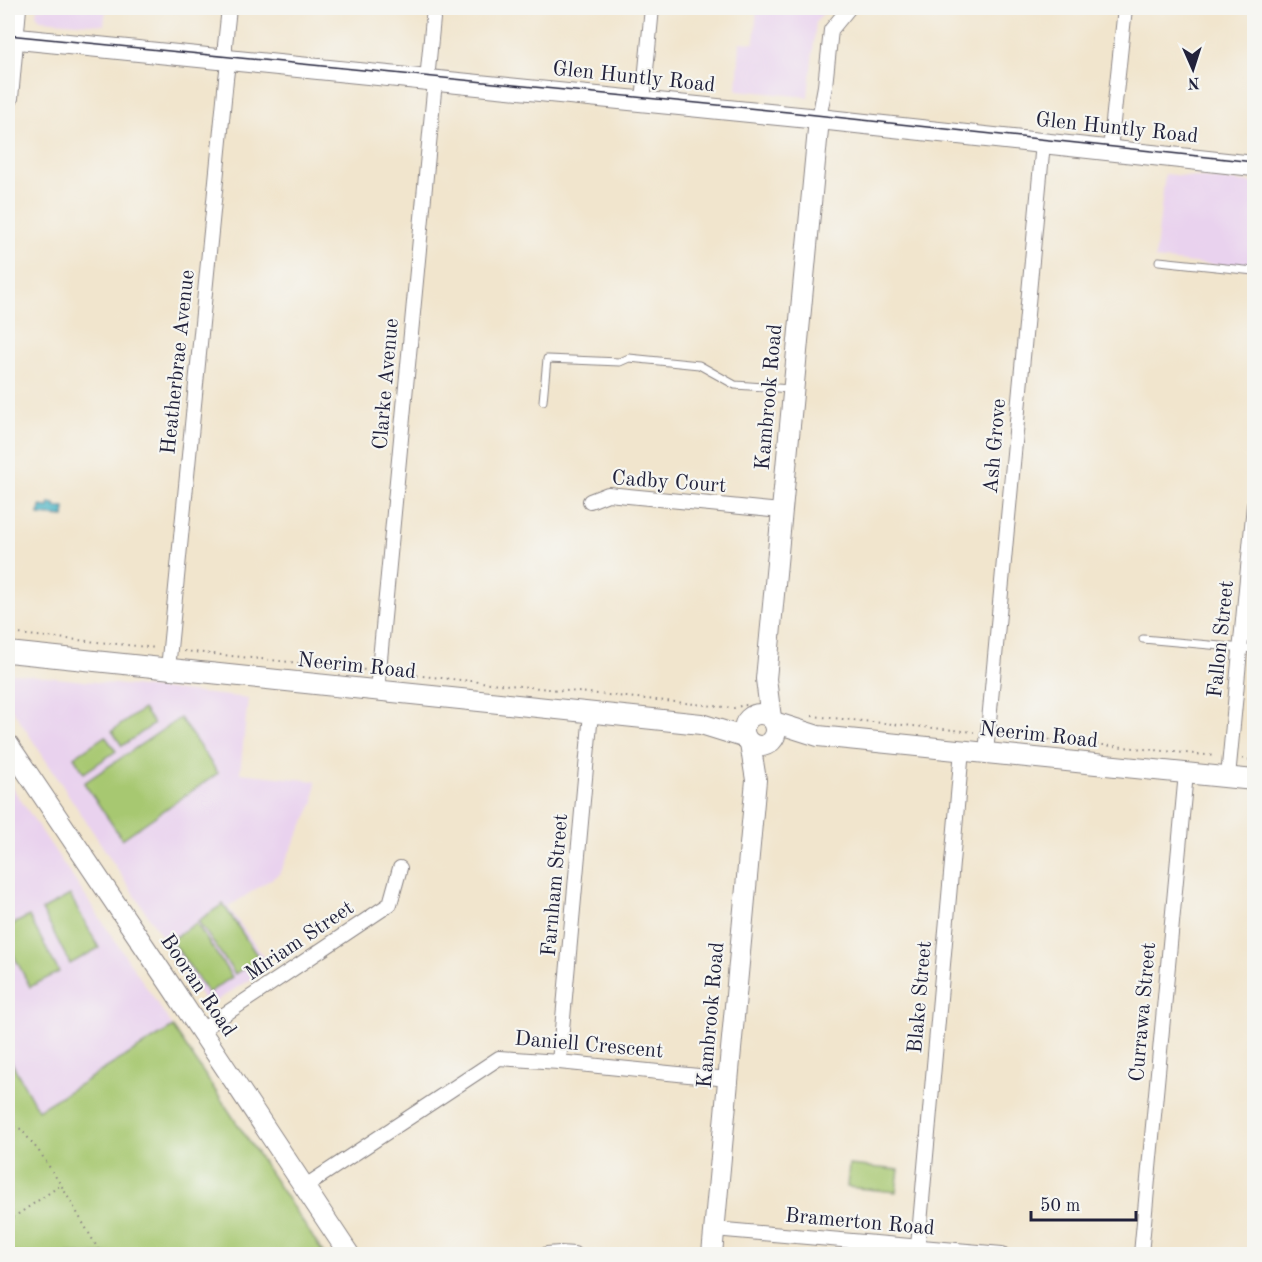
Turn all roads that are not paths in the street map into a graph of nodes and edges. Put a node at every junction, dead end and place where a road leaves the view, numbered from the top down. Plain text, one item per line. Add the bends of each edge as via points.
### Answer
1 (16, 8) edge
2 (229, 8) edge
3 (434, 8) edge
4 (652, 8) edge
5 (849, 8) edge
6 (1125, 8) edge
7 (10, 38) edge
8 (226, 60) junction
9 (431, 80) junction
10 (8, 98) edge
11 (643, 101) junction
12 (819, 119) junction
13 (1043, 143) junction
14 (1110, 150) junction
15 (1254, 166) edge
16 (1159, 261) dead end
17 (1254, 271) edge
18 (793, 390) junction
19 (543, 401) dead end
20 (590, 501) dead end
21 (1254, 506) edge
22 (782, 511) junction
23 (1143, 639) dead end
24 (1239, 649) junction
25 (1254, 649) edge
26 (8, 652) edge
27 (168, 669) junction
28 (378, 681) junction
29 (591, 713) junction
30 (761, 725) junction
31 (987, 743) junction
32 (8, 744) edge
33 (962, 750) junction
34 (1229, 767) junction
35 (1186, 773) junction
36 (1254, 780) edge
37 (399, 868) dead end
38 (200, 1031) junction
39 (559, 1062) junction
40 (728, 1078) junction
41 (304, 1187) junction
42 (714, 1229) junction
43 (918, 1246) junction
44 (349, 1254) edge
45 (547, 1254) edge
46 (574, 1254) edge
47 (712, 1254) edge
48 (1002, 1254) edge
49 (1141, 1254) edge

1 - 7 street
2 - 8 street, Heatherbrae Avenue
3 - 9 street, Clarke Avenue
4 - 11 street
5 - 12 street via 831,30
6 - 14 street
7 - 8 street, Glen Huntly Road
7 - 10 street
8 - 9 street, Glen Huntly Road
8 - 27 street, Heatherbrae Avenue
9 - 11 street, Glen Huntly Road
9 - 28 street, Clarke Avenue
11 - 12 street, Glen Huntly Road
12 - 13 street, Glen Huntly Road
12 - 18 street, Kambrook Road
13 - 14 street, Glen Huntly Road
13 - 31 street, Ash Grove
14 - 15 street, Glen Huntly Road
16 - 17 lane
18 - 19 lane via 735,385 699,366 629,358 620,362 547,360
18 - 22 street, Kambrook Road
20 - 22 street, Cadby Court via 608,494
21 - 24 street, Fallon Street
22 - 30 street, Kambrook Road
23 - 24 lane
24 - 25 lane
24 - 34 street, Fallon Street
26 - 27 street, Neerim Road
27 - 28 street, Neerim Road
28 - 29 street, Neerim Road
29 - 30 street, Neerim Road via 701,724
29 - 39 street, Farnham Street
30 - 33 street, Neerim Road via 818,736
30 - 40 street, Kambrook Road
31 - 33 street, Neerim Road
31 - 35 street, Neerim Road
32 - 38 street, Booran Road
33 - 43 street, Blake Street
34 - 35 street, Neerim Road
34 - 36 street, Neerim Road
35 - 49 street, Currawa Street
37 - 38 street, Miriam Street via 390,904
38 - 41 street, Booran Road
39 - 40 street, Daniell Crescent
39 - 41 street, Daniell Crescent via 499,1058
40 - 42 street, Kambrook Road
41 - 44 street, Booran Road
42 - 43 street, Bramerton Road
42 - 47 street, Kambrook Road
43 - 48 street, Bramerton Road
45 - 46 street

